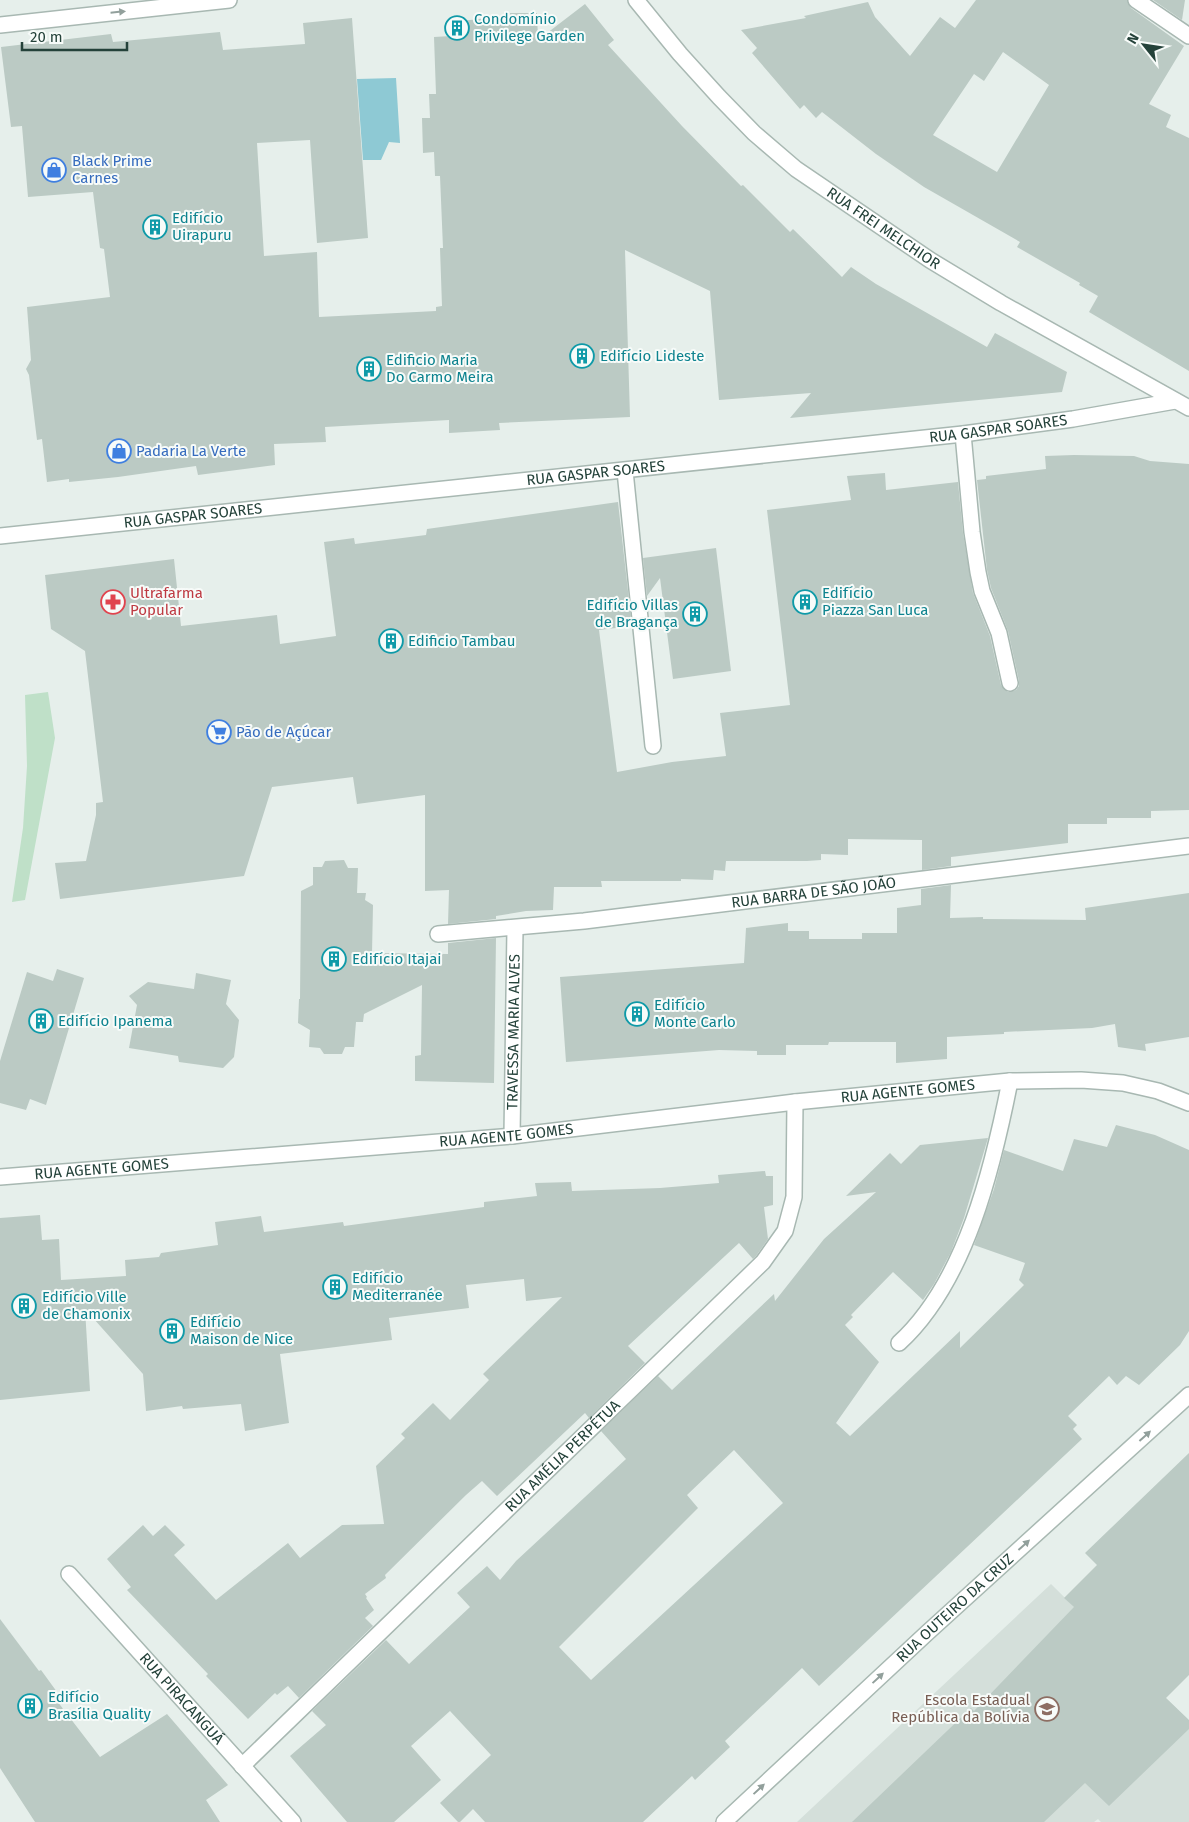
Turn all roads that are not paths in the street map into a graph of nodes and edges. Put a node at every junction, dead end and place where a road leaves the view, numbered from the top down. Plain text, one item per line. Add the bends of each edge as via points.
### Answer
1 (229, 0) edge
2 (636, 0) edge
3 (1136, 0) edge
4 (0, 25) edge
5 (1189, 36) edge
6 (1175, 401) junction
7 (1189, 408) edge
8 (963, 434) junction
9 (625, 470) junction
10 (0, 536) edge
11 (1010, 682) dead end
12 (653, 746) dead end
13 (1189, 846) edge
14 (515, 928) junction
15 (438, 934) dead end
16 (1010, 1081) junction
17 (795, 1102) junction
18 (1189, 1103) edge
19 (512, 1136) junction
20 (0, 1177) edge
21 (899, 1343) dead end
22 (1189, 1396) edge
23 (69, 1574) dead end
24 (242, 1766) junction
25 (293, 1822) edge
26 (724, 1822) edge

4 -> 1 street
2 - 6 street, RUA FREI MELCHIOR via 724,103 796,169 930,260
3 - 5 street
6 - 7 street
6 - 8 street, RUA GASPAR SOARES
8 - 9 street, RUA GASPAR SOARES
8 - 11 street via 978,572
9 - 10 street, RUA GASPAR SOARES
9 - 12 street
13 - 14 street, RUA BARRA DE SÃO JOÃO
14 - 15 street, RUA BARRA DE SÃO JOÃO
14 - 19 street, TRAVESSA MARIA ALVES
16 - 17 street, RUA AGENTE GOMES
16 - 18 street, RUA AGENTE GOMES via 1123,1083
16 - 21 street via 985,1184 965,1242 935,1301 914,1330
17 - 19 street, RUA AGENTE GOMES
17 - 24 street, RUA AMÉLIA PERPÉTUA via 794,1197 785,1231 763,1262
19 - 20 street, RUA AGENTE GOMES
26 -> 22 street, RUA OUTEIRO DA CRUZ
23 - 24 street, RUA PIRACANGUÁ
24 - 25 street, RUA PIRACANGUÁ

